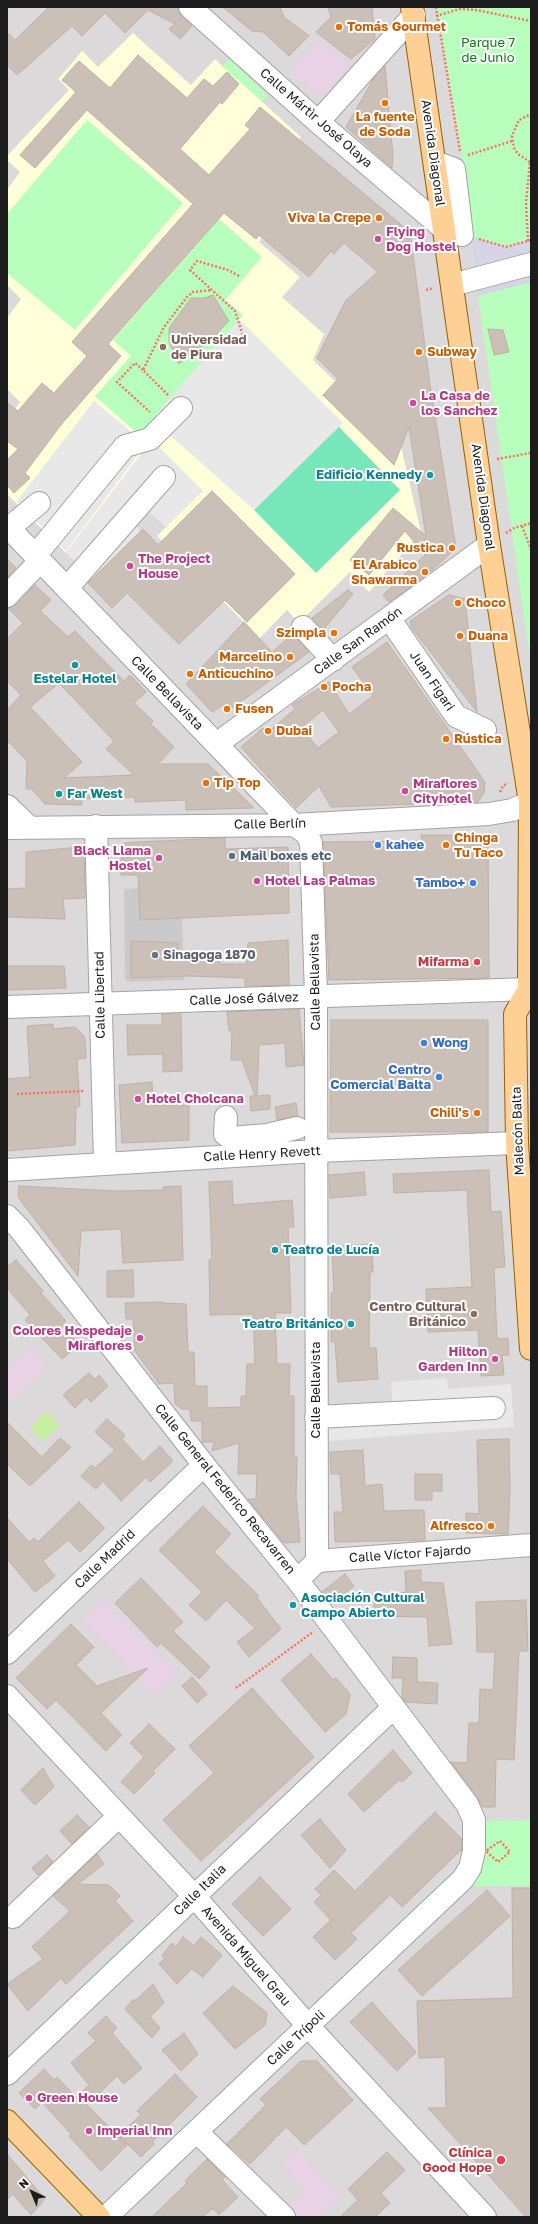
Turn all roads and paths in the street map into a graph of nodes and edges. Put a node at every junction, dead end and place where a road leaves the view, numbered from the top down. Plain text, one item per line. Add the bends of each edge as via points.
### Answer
1 (190, 7) edge
2 (436, 7) edge
3 (461, 8) edge
4 (413, 11) edge
5 (437, 16) junction
6 (531, 21) edge
7 (531, 114) edge
8 (318, 122) junction
9 (512, 141) junction
10 (531, 162) edge
11 (459, 233) junction
12 (529, 240) edge
13 (531, 244) edge
14 (531, 264) edge
15 (239, 276) dead end
16 (452, 285) junction
17 (212, 290) junction
18 (244, 339) dead end
19 (143, 370) junction
20 (181, 408) joint
21 (164, 424) junction
22 (531, 453) edge
23 (497, 459) dead end
24 (164, 477) dead end
25 (39, 503) dead end
26 (531, 523) edge
27 (522, 526) junction
28 (8, 527) edge
29 (489, 546) junction
30 (531, 549) edge
31 (38, 558) junction
32 (67, 588) junction
33 (7, 596) edge
34 (389, 618) junction
35 (303, 627) dead end
36 (333, 660) junction
37 (485, 730) dead end
38 (226, 737) dead end
39 (531, 802) edge
40 (7, 806) edge
41 (294, 825) junction
42 (96, 826) junction
43 (29, 827) junction
44 (7, 828) edge
45 (530, 992) edge
46 (316, 996) junction
47 (100, 1004) junction
48 (7, 1007) edge
49 (103, 1090) junction
50 (17, 1094) dead end
51 (226, 1117) dead end
52 (297, 1128) dead end
53 (517, 1143) junction
54 (268, 1145) junction
55 (316, 1151) junction
56 (104, 1164) junction
57 (7, 1170) edge
58 (11, 1228) edge
59 (531, 1349) edge
60 (494, 1408) dead end
61 (316, 1417) junction
62 (204, 1465) junction
63 (531, 1545) edge
64 (317, 1561) junction
65 (298, 1581) junction
66 (329, 1621) junction
67 (7, 1653) edge
68 (236, 1688) dead end
69 (7, 1696) edge
70 (394, 1706) junction
71 (119, 1816) junction
72 (480, 1851) junction
73 (194, 1896) junction
74 (13, 1917) dead end
75 (309, 2027) junction
76 (7, 2074) edge
77 (7, 2121) edge
78 (197, 2132) junction
79 (99, 2217) edge
80 (106, 2217) edge
81 (284, 2217) edge
82 (485, 2217) edge

1 - 8 street, Calle Mártìr José Olaya
2 - 5 path
3 - 5 path
3 - 6 path
4 - 8 street
4 - 11 main road, Avenida Diagonal via 435,162
5 - 9 path via 462,157
7 - 9 path via 516,125
8 - 11 street, Calle Mártìr José Olaya
9 - 10 path via 518,154
10 - 12 path via 526,203
11 - 12 path via 506,247
11 - 16 main road, Avenida Diagonal
12 - 13 path
14 - 16 street
15 - 17 path via 197,261 190,270
16 - 29 main road, Avenida Diagonal
17 - 18 path via 235,311
17 - 19 path via 193,292 187,297 164,327
19 - 20 path
19 - 21 path via 135,363 117,382
20 - 21 street
21 - 31 street via 147,441 125,446
22 - 23 path
24 - 32 street
25 - 28 street
26 - 27 path
27 - 29 path via 514,528
27 - 30 path
28 - 31 street, Calle Bellavista
29 - 34 street, Calle San Ramón
29 - 39 main road, Avenida Diagonal
31 - 32 street, Calle Bellavista
31 - 33 street
32 - 41 street, Calle Bellavista
34 - 36 street, Calle San Ramón
34 - 37 street, Juan Figari via 456,716
35 - 36 street
36 - 38 street, Calle San Ramón
39 - 41 street, Calle Berlín via 512,810 489,814
39 - 45 main road, Avenida Diagonal
40 - 43 street
41 - 42 street, Calle Berlín
41 - 46 street, Calle Bellavista via 306,833 311,843
42 - 43 street, Calle Berlín
42 - 47 street, Calle Libertad
43 - 44 street, Calle Berlín
45 - 46 street, Calle José Gálvez
45 - 53 main road, Malecón Balta via 515,1014
46 - 47 street, Calle José Gálvez
46 - 55 street, Calle Bellavista
47 - 48 street, Calle José Gálvez
47 - 49 street, Calle Libertad
49 - 50 path
49 - 56 street, Calle Libertad
51 - 54 street via 225,1134 231,1138
52 - 54 street
53 - 55 street, Calle Henry Revett
53 - 59 main road, Malecón Balta
54 - 55 street, Calle Henry Revett
54 - 56 street, Calle Henry Revett
55 - 61 street, Calle Bellavista
56 - 57 street, Calle Henry Revett
58 - 62 street, Calle General Federico Recavarren
60 - 61 street
61 - 64 street, Calle Bellavista
62 - 65 street, Calle General Federico Recavarren
62 - 67 street, Calle Madrid
63 - 64 street, Calle Víctor Fajardo
64 - 65 street
65 - 66 street, Calle General Federico Recavarren
66 - 68 path
66 - 70 street, Calle General Federico Recavarren
69 - 71 street, Avenida Miguel Grau
70 - 72 street, Calle General Federico Recavarren via 467,1804 474,1820
70 - 73 street, Calle Italia
71 - 73 street, Avenida Miguel Grau
71 - 74 street
72 - 72 path via 498,1862 510,1852 500,1841
72 - 75 street, Calle Trípoli via 463,1879
73 - 75 street, Avenida Miguel Grau
73 - 76 street, Calle Italia
75 - 78 street, Calle Trípoli
75 - 82 street, Avenida Miguel Grau
77 - 79 main road
78 - 80 street, Calle Trípoli
78 - 81 street

